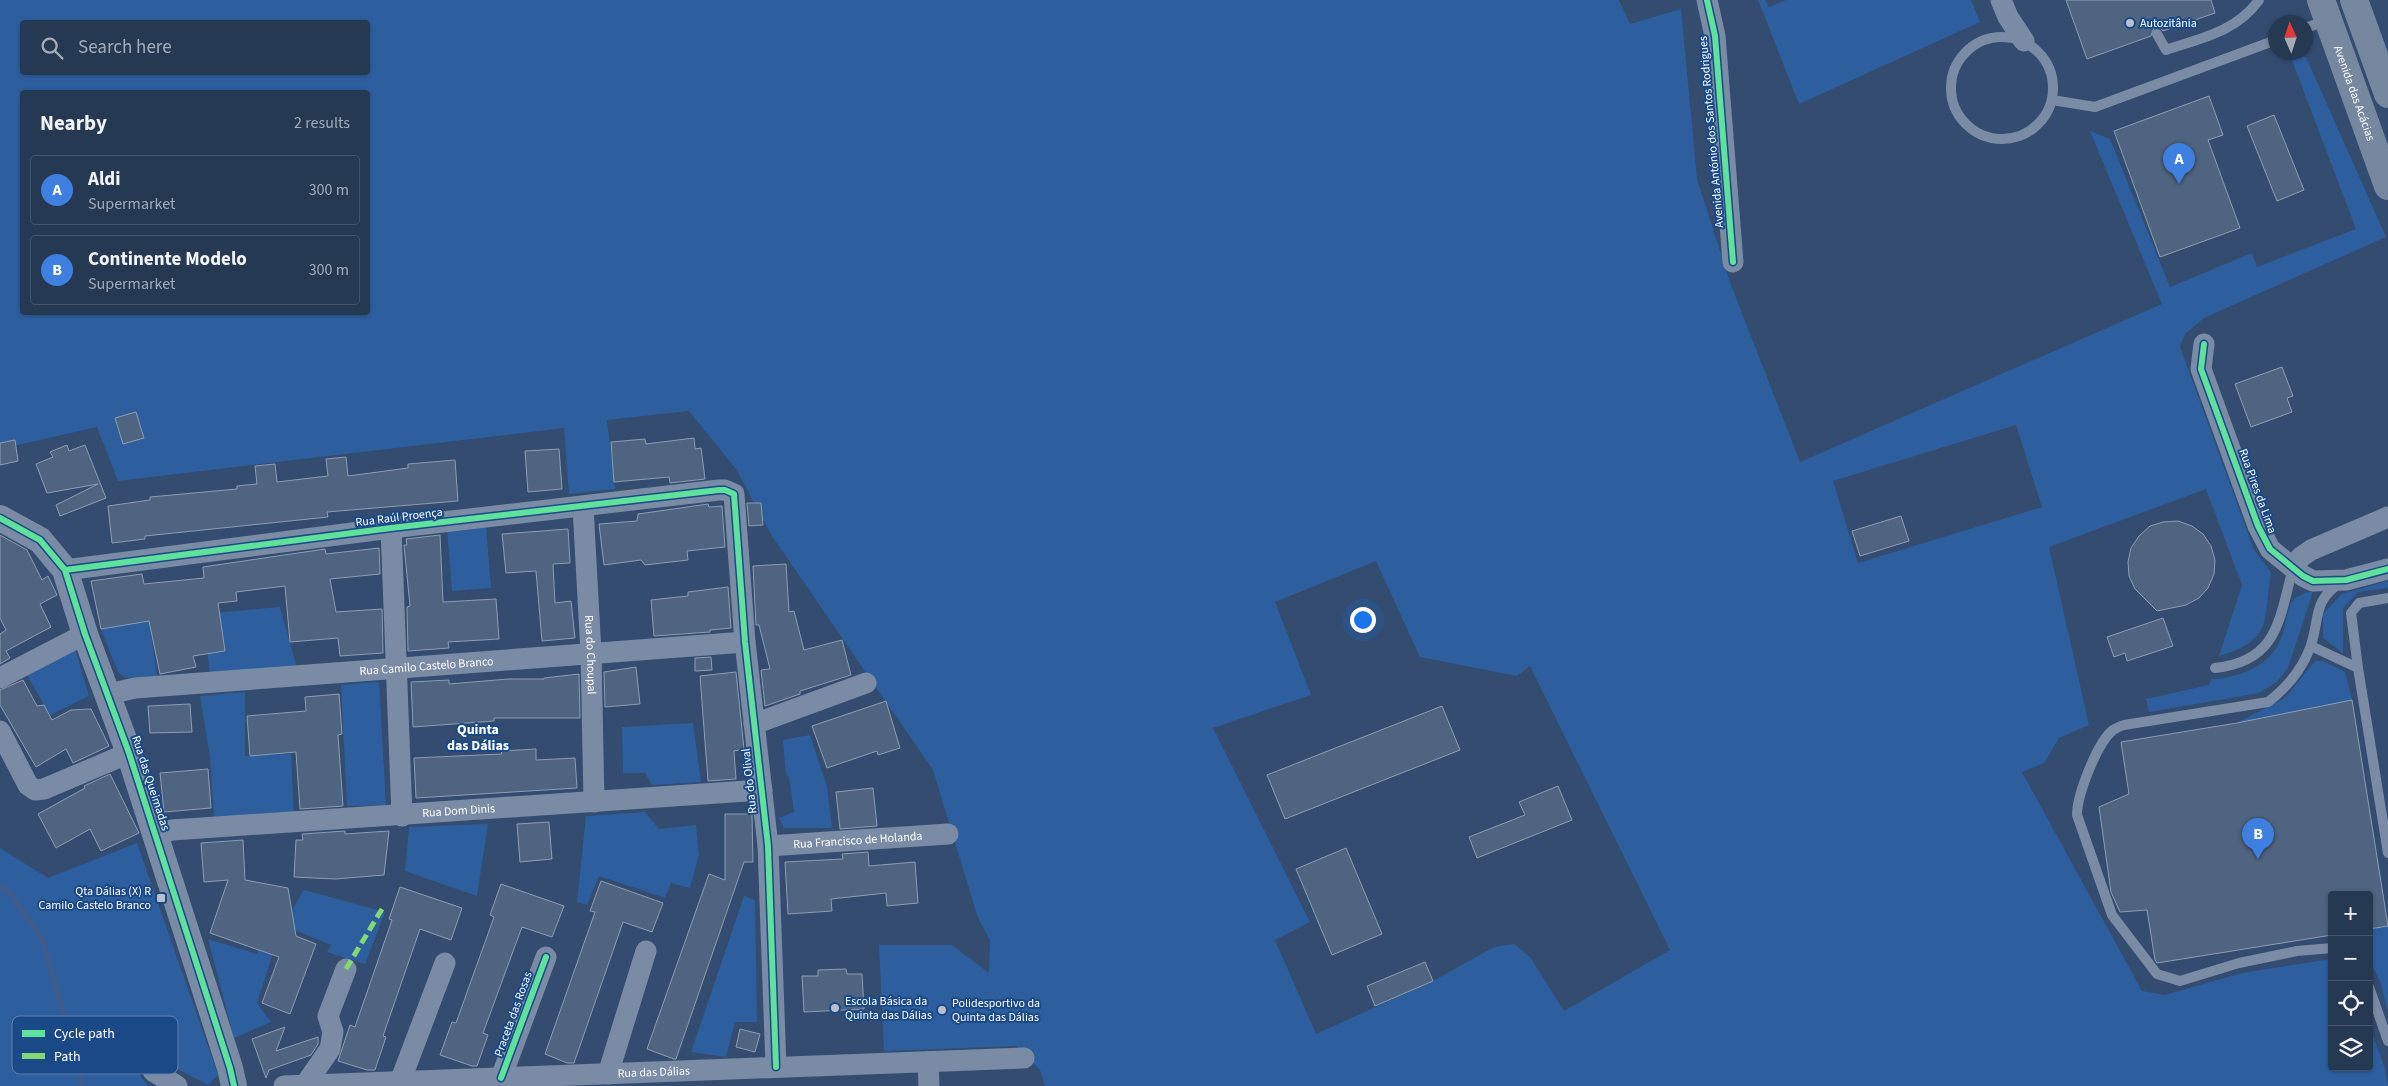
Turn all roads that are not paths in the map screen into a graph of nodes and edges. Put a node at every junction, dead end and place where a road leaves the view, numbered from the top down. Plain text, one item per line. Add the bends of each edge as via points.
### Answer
1 (1707, 0) edge
2 (2001, 0) edge
3 (2259, 0) edge
4 (2354, 0) edge
5 (2318, 16) edge
6 (2157, 34) dead end
7 (2024, 41) junction
8 (2268, 43) edge
9 (2388, 94) edge
10 (2052, 100) junction
11 (2388, 186) edge
12 (1733, 262) dead end
13 (2204, 344) dead end
14 (734, 494) joint
15 (583, 507) junction
16 (2388, 517) edge
17 (0, 518) edge
18 (391, 528) junction
19 (2293, 567) junction
20 (2388, 569) edge
21 (65, 570) junction
22 (2346, 580) junction
23 (2388, 598) edge
24 (84, 634) junction
25 (745, 642) junction
26 (2311, 646) junction
27 (591, 653) junction
28 (396, 668) junction
29 (2215, 668) dead end
30 (2358, 668) junction
31 (0, 678) edge
32 (866, 683) dead end
33 (108, 694) junction
34 (754, 724) junction
35 (0, 731) edge
36 (129, 753) junction
37 (762, 790) junction
38 (594, 802) junction
39 (402, 816) junction
40 (156, 834) junction
41 (948, 834) dead end
42 (768, 846) junction
43 (2388, 853) edge
44 (2328, 948) edge
45 (646, 952) dead end
46 (546, 957) dead end
47 (445, 963) dead end
48 (346, 969) dead end
49 (2373, 998) edge
50 (2388, 1041) edge
51 (1024, 1058) dead end
52 (928, 1062) junction
53 (776, 1067) junction
54 (158, 1074) edge
55 (608, 1074) junction
56 (501, 1078) junction
57 (400, 1082) junction
58 (306, 1085) edge
59 (176, 1086) edge
60 (234, 1086) edge
61 (284, 1086) edge
62 (929, 1086) edge

1 - 12 street, Avenida António dos Santos Rodrigues via 1715,36
2 - 7 street
3 - 6 lane via 2232,27 2166,50
4 - 9 main road
5 - 11 main road, Avenida das Acácias
7 - 10 lane via 2038,51 2048,66 2053,82
7 - 10 lane via 1990,38 1968,49 1954,69 1950,86 1952,102 1960,118 1971,129 1986,137 2003,140 2034,128 2045,116
8 - 10 lane via 2095,107
13 - 19 street, Rua Pires da Lima via 2201,369 2258,526 2270,549
14 - 15 street, Rua Raúl Proença via 725,490
14 - 25 street, Rua do Olival
15 - 18 street, Rua Raúl Proença
15 - 27 street, Rua do Choupal
16 - 19 street via 2311,550
17 - 21 street, Rua das Queimadas via 40,540
18 - 21 street, Rua Raúl Proença
18 - 28 street
19 - 22 street, Rua Pires da Lima via 2314,581
19 - 29 lane via 2274,633 2266,646 2252,658 2234,666
20 - 22 street, Rua Pires da Lima
21 - 24 street, Rua das Queimadas
22 - 26 lane via 2323,598
23 - 30 lane via 2359,604 2351,613
24 - 31 street
24 - 33 street, Rua das Queimadas
25 - 27 street, Rua Camilo Castelo Branco
25 - 34 street, Rua do Olival
26 - 30 lane
26 - 44 lane via 2298,674 2268,702 2124,725 2113,730 2081,787 2077,804 2112,915 2157,974 2180,980 2298,950
27 - 28 street, Rua Camilo Castelo Branco
27 - 38 street, Rua do Choupal
28 - 33 street, Rua Camilo Castelo Branco via 135,688
28 - 39 street
30 - 43 lane
32 - 34 street
33 - 36 street, Rua das Queimadas
34 - 37 street, Rua do Olival
35 - 36 street via 28,785 35,790
36 - 40 street, Rua das Queimadas
37 - 38 street, Rua Dom Dinis
37 - 42 street, Rua do Olival
38 - 39 street, Rua Dom Dinis
39 - 40 street, Rua Dom Dinis via 172,830
40 - 60 street, Rua das Queimadas
41 - 42 street, Rua Francisco de Holanda
42 - 53 street, Rua do Olival
45 - 55 street
46 - 56 street, Praceta das Rosas
47 - 57 street
48 - 58 street via 328,1016 333,1032 330,1049
49 - 50 lane
51 - 52 street, Rua das Dálias
52 - 53 street, Rua das Dálias
52 - 62 street
53 - 55 street, Rua das Dálias
54 - 59 street
55 - 56 street, Rua das Dálias
56 - 57 street, Rua das Dálias
57 - 58 street, Rua das Dálias
58 - 61 street, Rua das Dálias

